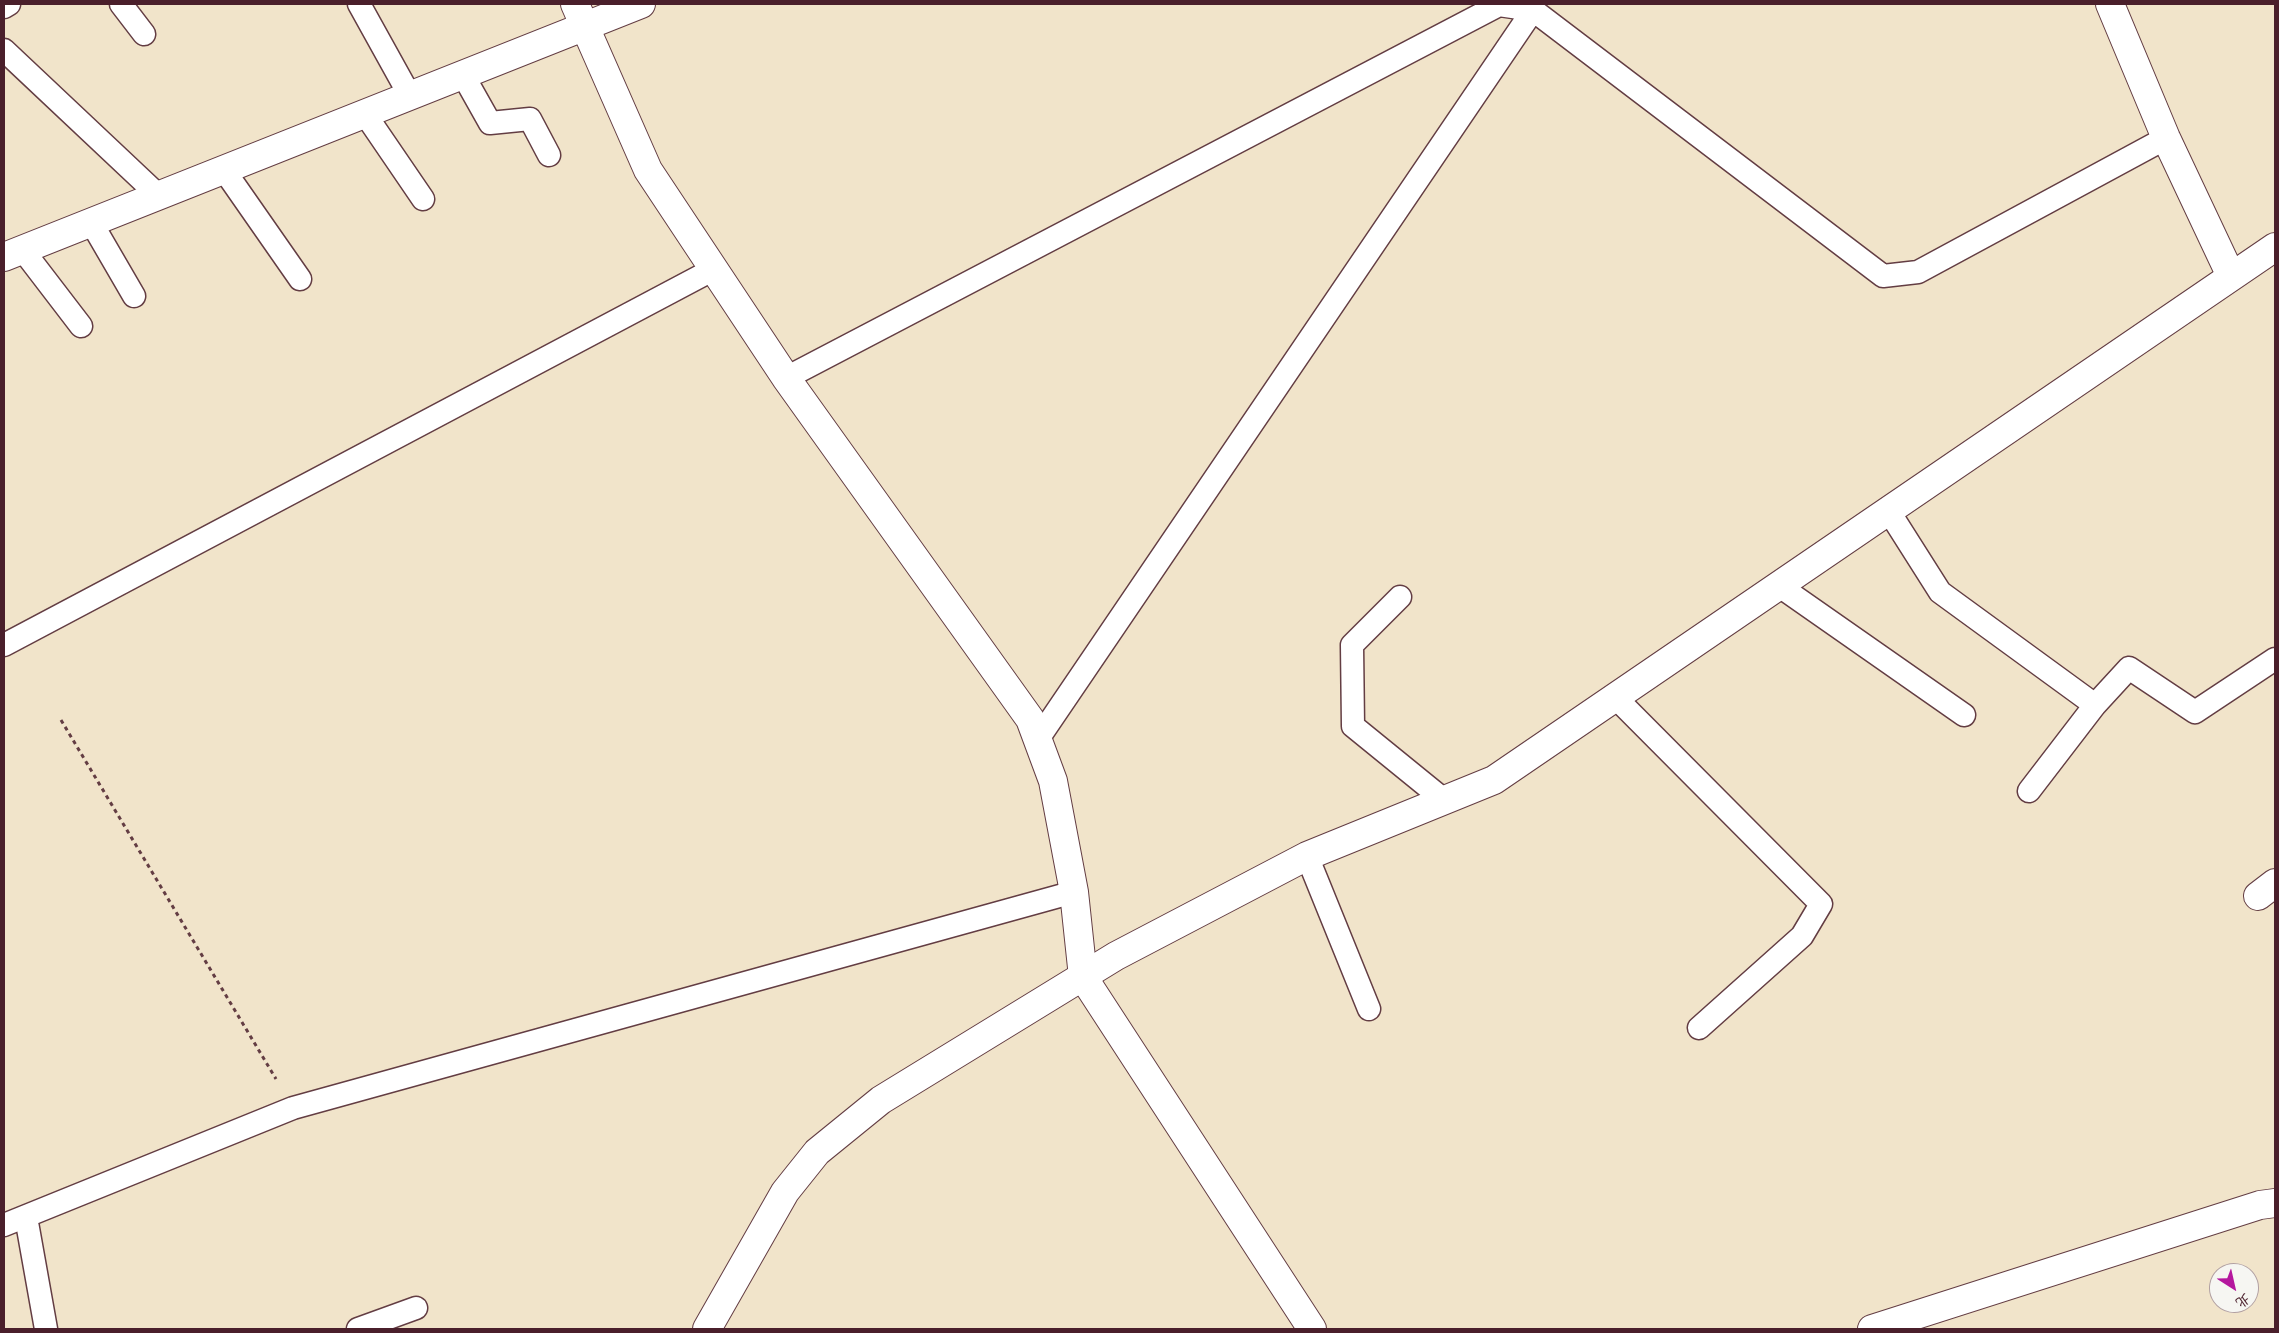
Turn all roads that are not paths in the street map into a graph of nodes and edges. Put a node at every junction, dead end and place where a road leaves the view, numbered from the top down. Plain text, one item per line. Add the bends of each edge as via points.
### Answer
1 (9, 4) edge
2 (121, 4) edge
3 (359, 4) edge
4 (641, 4) edge
5 (2110, 4) edge
6 (4, 7) edge
7 (1533, 10) junction
8 (580, 16) edge
9 (144, 34) dead end
10 (4, 50) edge
11 (463, 75) junction
12 (410, 96) junction
13 (365, 114) junction
14 (2166, 138) junction
15 (549, 155) dead end
16 (224, 170) junction
17 (159, 196) junction
18 (423, 199) dead end
19 (91, 222) junction
20 (2275, 247) edge
21 (13, 253) edge
22 (714, 269) junction
23 (2231, 276) junction
24 (300, 279) dead end
25 (134, 296) dead end
26 (81, 326) dead end
27 (786, 378) junction
28 (1888, 510) junction
29 (1778, 585) junction
30 (1400, 597) dead end
31 (4, 645) edge
32 (2275, 659) edge
33 (1615, 697) junction
34 (2095, 705) junction
35 (1964, 714) dead end
36 (1038, 739) junction
37 (2029, 791) dead end
38 (1444, 800) junction
39 (1308, 856) junction
40 (1074, 892) junction
41 (1083, 978) junction
42 (1369, 1009) dead end
43 (1699, 1028) dead end
44 (2275, 1203) edge
45 (26, 1217) junction
46 (4, 1225) edge
47 (416, 1308) dead end
48 (46, 1329) edge
49 (358, 1329) edge
50 (707, 1329) edge
51 (1312, 1329) edge
52 (1872, 1329) edge

1 - 6 lane
2 - 9 lane
3 - 12 lane
4 - 8 street
5 - 14 street
7 - 14 lane via 1884,276 1918,272
7 - 27 lane via 1499,5
7 - 36 lane
8 - 11 street
8 - 22 street via 648,170
10 - 17 lane
11 - 12 street
11 - 15 lane via 490,123 530,119
12 - 13 street
13 - 16 street
13 - 18 lane
14 - 23 street
16 - 17 street
16 - 24 lane
17 - 19 street
19 - 21 street
19 - 25 lane
20 - 23 street
21 - 26 lane
22 - 27 street
22 - 31 lane
23 - 28 street
27 - 36 street via 1030,719
28 - 29 street
28 - 34 lane via 1940,592
29 - 33 street
29 - 35 lane
30 - 38 lane via 1352,646 1353,726
32 - 34 lane via 2195,712 2129,668
33 - 38 street via 1494,780
33 - 43 lane via 1821,904 1802,936
34 - 37 lane
36 - 40 street via 1053,781
38 - 39 street
39 - 41 street via 1116,956
39 - 42 lane
40 - 41 street
40 - 45 lane via 293,1108
41 - 50 street via 881,1100 817,1152 784,1192
41 - 51 street
44 - 52 street via 2260,1204
45 - 46 lane
45 - 48 lane
47 - 49 lane

